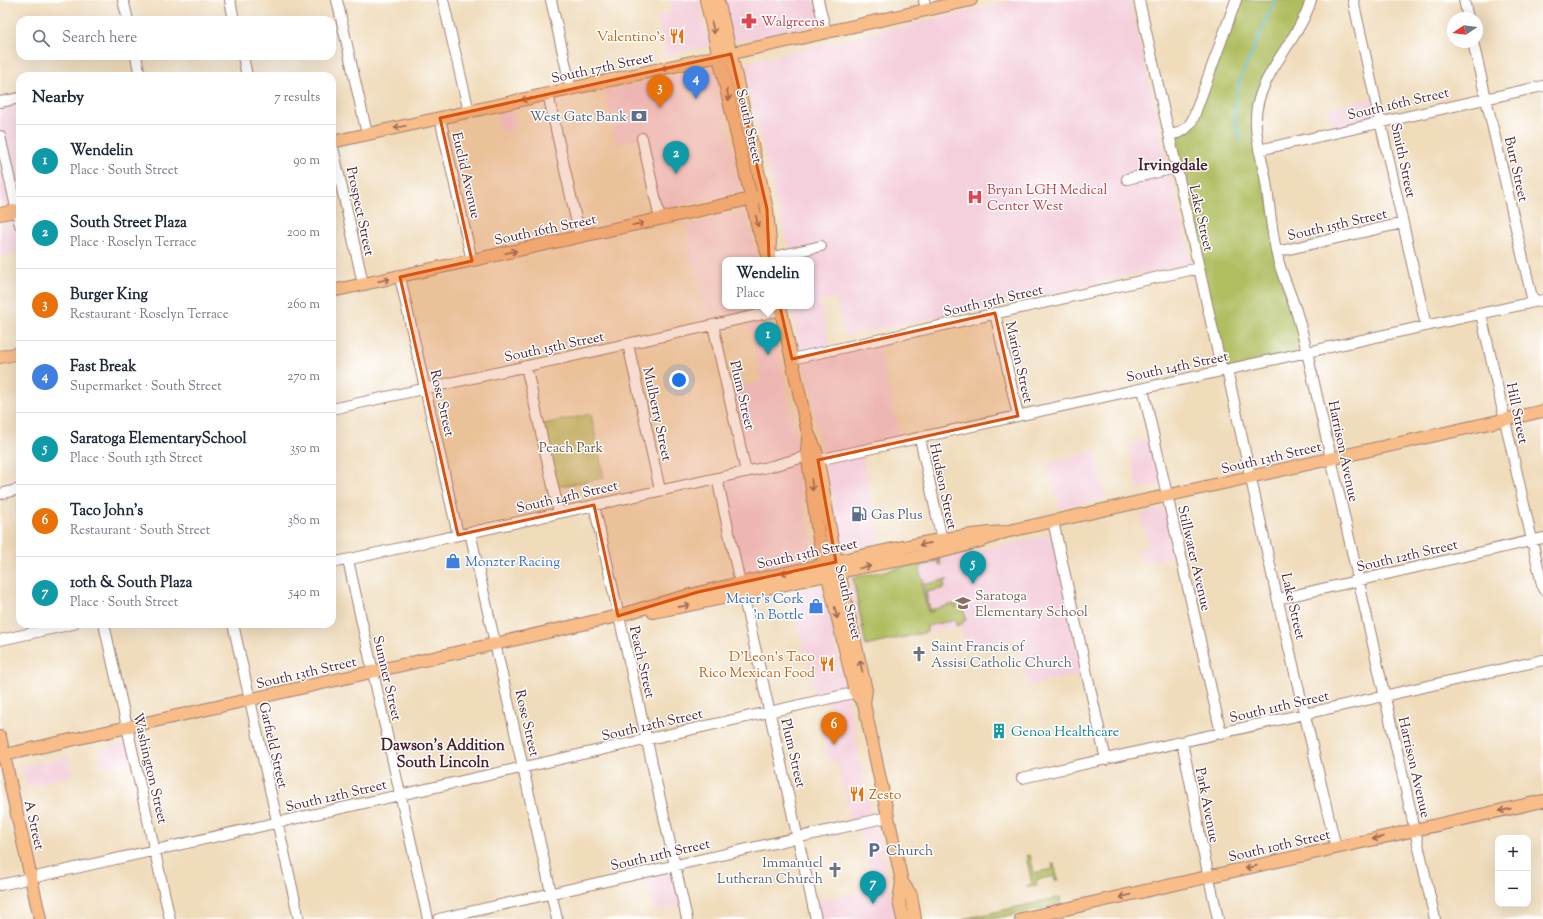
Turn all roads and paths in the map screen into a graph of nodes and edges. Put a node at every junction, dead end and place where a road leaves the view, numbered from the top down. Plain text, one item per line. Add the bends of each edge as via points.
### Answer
1 (123, 0) edge
2 (230, 0) edge
3 (337, 0) edge
4 (443, 0) edge
5 (550, 0) edge
6 (706, 0) edge
7 (718, 0) edge
8 (818, 0) edge
9 (971, 0) edge
10 (1139, 0) edge
11 (1236, 0) edge
12 (1311, 0) edge
13 (1353, 0) edge
14 (1464, 0) edge
15 (925, 5) edge
16 (1467, 12) edge
17 (127, 16) edge
18 (233, 16) edge
19 (826, 33) junction
20 (1474, 48) edge
21 (725, 55) junction
22 (137, 60) edge
23 (244, 60) edge
24 (139, 72) edge
25 (246, 72) edge
26 (1543, 86) edge
27 (571, 89) junction
28 (548, 94) junction
29 (16, 99) edge
30 (1486, 99) junction
31 (0, 102) edge
32 (469, 112) junction
33 (440, 118) junction
34 (1381, 122) junction
35 (367, 134) junction
36 (0, 136) edge
37 (1169, 136) junction
38 (642, 138) dead end
39 (336, 141) edge
40 (1259, 150) junction
41 (336, 160) edge
42 (1176, 168) junction
43 (1127, 179) dead end
44 (764, 196) junction
45 (752, 199) junction
46 (16, 202) edge
47 (16, 210) edge
48 (0, 214) edge
49 (660, 219) junction
50 (1403, 223) junction
51 (580, 237) junction
52 (821, 246) dead end
53 (1276, 252) junction
54 (769, 257) edge
55 (770, 257) edge
56 (778, 257) edge
57 (472, 261) junction
58 (1199, 268) junction
59 (400, 276) junction
60 (363, 284) junction
61 (336, 290) edge
62 (1543, 300) edge
63 (1533, 302) junction
64 (777, 309) edge
65 (781, 309) edge
66 (995, 313) junction
67 (1481, 314) junction
68 (713, 325) junction
69 (1426, 326) junction
70 (628, 344) junction
71 (1307, 352) junction
72 (16, 354) edge
73 (0, 357) edge
74 (792, 359) junction
75 (526, 366) junction
76 (1225, 370) junction
77 (1143, 388) junction
78 (426, 389) junction
79 (336, 408) edge
80 (1543, 410) edge
81 (1018, 416) junction
82 (1505, 419) junction
83 (920, 438) junction
84 (813, 458) junction
85 (1330, 458) junction
86 (746, 472) junction
87 (1250, 477) junction
88 (717, 478) junction
89 (16, 490) edge
90 (660, 490) junction
91 (0, 494) edge
92 (1166, 496) junction
93 (594, 505) junction
94 (559, 513) junction
95 (1053, 521) junction
96 (470, 532) junction
97 (1005, 532) junction
98 (458, 535) junction
99 (1543, 538) edge
100 (942, 540) junction
101 (1532, 541) junction
102 (348, 560) junction
103 (336, 562) edge
104 (832, 568) junction
105 (1358, 580) junction
106 (742, 588) junction
107 (1543, 589) edge
108 (1278, 598) junction
109 (618, 616) junction
110 (55, 628) edge
111 (105, 628) edge
112 (234, 628) edge
113 (0, 640) edge
114 (496, 644) junction
115 (1543, 660) edge
116 (372, 672) junction
117 (860, 691) junction
118 (1384, 696) junction
119 (249, 700) junction
120 (770, 712) junction
121 (1305, 714) junction
122 (126, 728) junction
123 (1221, 733) junction
124 (0, 737) edge
125 (646, 739) junction
126 (1182, 742) junction
127 (2, 755) edge
128 (1106, 760) junction
129 (524, 767) junction
130 (1022, 778) dead end
131 (400, 795) junction
132 (1543, 801) edge
133 (888, 817) junction
134 (277, 823) junction
135 (1415, 830) junction
136 (798, 838) junction
137 (1336, 848) junction
138 (155, 850) junction
139 (675, 866) junction
140 (1209, 877) junction
141 (31, 878) junction
142 (902, 882) junction
143 (0, 885) edge
144 (552, 893) junction
145 (40, 919) edge
146 (170, 919) edge
147 (299, 919) edge
148 (428, 919) edge
149 (439, 919) edge
150 (558, 919) edge
151 (687, 919) edge
152 (816, 919) edge
153 (903, 919) edge
154 (915, 919) edge
155 (1022, 919) edge
156 (1218, 919) edge
157 (1435, 919) edge

1 - 17 street
2 - 18 street
3 - 35 street
4 - 32 street, Euclid Avenue
5 - 27 street
6 -> 21 main road, South Street
7 - 21 main road, South Street
8 - 19 street
9 - 15 main road, South 17th Street
10 - 37 street, Lake Street
11 - 37 street via 1193,119 1184,131
12 - 40 street, Harrison Avenue via 1304,18 1266,81 1259,99 1256,129
13 - 34 street, Smith Street
14 - 16 street
15 - 19 main road, South 17th Street
19 - 21 main road, South 17th Street
20 - 30 street, Burr Street
21 -> 27 main road, South 17th Street
21 - 44 main road, South Street
21 -> 45 main road, South Street
22 - 24 street
23 - 25 street
26 - 30 street, South 16th Street
27 - 28 main road, South 17th Street
28 -> 32 main road, South 17th Street
28 - 51 street
29 - 31 street
30 - 34 street, South 16th Street
30 - 63 street, Burr Street
32 - 33 main road, South 17th Street
33 -> 35 main road, South 17th Street
33 - 57 street, Euclid Avenue
34 - 40 street, South 16th Street
34 - 50 street, Smith Street
35 - 39 main road, South 17th Street
36 - 46 street
37 - 42 street, Lake Street
38 - 49 street
40 - 53 street, Harrison Avenue
41 - 60 street, Prospect Street
42 - 43 street
42 - 58 street, Lake Street
44 - 45 main road, South 16th Street
44 - 55 main road, South Street via 769,226
45 - 49 main road, South 16th Street
45 -> 54 main road, South Street via 763,244
47 - 48 main road
51 -> 49 main road, South 16th Street
50 - 53 street, South 15th Street
50 - 69 street, Smith Street
57 -> 51 main road, South 16th Street
52 - 56 street
53 - 71 street, Harrison Avenue
57 - 59 main road, South 16th Street
58 - 66 street, South 15th Street
58 - 76 street, Lake Street
60 -> 59 main road, South 16th Street
59 - 78 street, Rose Street
60 - 61 main road, South 16th Street
62 - 63 street, South 14th Street
63 - 67 street, South 14th Street
64 - 68 street, South 15th Street
65 - 74 main road, South Street
66 - 74 street, South 15th Street
66 - 81 street, Marion Street
67 - 69 street, South 14th Street
67 - 82 street, Hill Street
68 - 70 street, South 15th Street
68 - 86 street, Plum Street
69 - 71 street, South 14th Street
70 - 75 street, South 15th Street
70 - 90 street, Mulberry Street
71 - 76 street, South 14th Street
71 - 85 street, Harrison Avenue
72 - 73 main road
74 - 84 main road, South Street
75 - 78 street, South 15th Street
75 - 94 street
76 - 77 street, South 14th Street
76 - 87 street, Lake Street
77 - 81 street, South 14th Street
77 - 92 street, Stillwater Avenue
78 - 79 street, South 15th Street
78 - 98 street, Rose Street
80 - 82 main road, South 13th Street
81 - 83 street, South 14th Street
82 - 85 main road, South 13th Street
82 - 101 street, Hill Street
83 - 84 street, South 14th Street
83 - 100 street, Hudson Street
84 - 86 street, South 14th Street
84 - 104 main road, South Street
85 - 87 main road, South 13th Street
85 - 105 street, Harrison Avenue
86 - 88 street, South 14th Street
87 - 92 main road, South 13th Street
87 - 108 street, Lake Street
88 - 90 street, South 14th Street
88 - 106 street, Plum Street
89 - 91 street
90 - 93 street, South 14th Street
92 - 95 main road, South 13th Street
92 - 123 street, Stillwater Avenue
93 - 94 street, South 14th Street
93 - 109 street, Peach Street
94 - 96 street, South 14th Street
95 - 97 main road, South 13th Street
95 - 128 street
96 - 98 street, South 14th Street
96 - 114 street, Rose Street
97 - 100 main road, South 13th Street
104 -> 97 main road, South 13th Street via 964,545
98 - 102 street, South 14th Street
99 - 101 street, South 12th Street
100 -> 104 main road, South 13th Street
101 - 105 street, South 12th Street
101 - 107 street, Hill Street
102 - 103 street, South 14th Street
102 - 116 street, Sumner Street
104 - 106 main road, South 13th Street
104 - 117 main road, South Street
105 - 108 street, South 12th Street
105 - 118 street, Harrison Avenue
106 - 109 main road, South 13th Street via 698,592
106 - 120 street, Plum Street
108 - 121 street, Lake Street
109 - 114 main road, South 13th Street
109 - 125 street, Peach Street
110 - 113 street
111 - 122 street, Washington Street
112 - 119 street, Garfield Street
114 - 116 main road, South 13th Street
114 - 129 street, Rose Street
115 - 118 street, South 11th Street
116 - 119 main road, South 13th Street
116 - 131 street, Sumner Street
117 - 120 street, South 12th Street
117 - 133 main road, South Street
118 - 121 street, South 11th Street
118 - 135 street, Harrison Avenue
119 - 122 main road, South 13th Street
119 - 134 street, Garfield Street
120 - 125 street, South 12th Street
120 - 136 street, Plum Street
121 - 123 street, South 11th Street
121 - 137 street, Lake Street
122 - 127 main road, South 13th Street
122 - 138 street, Washington Street
123 - 126 street, South 11th Street
124 - 127 main road, A Street
125 - 129 street, South 12th Street
125 - 139 street, Peach Street
126 - 128 street, South 11th Street
126 - 140 street, Park Avenue
127 - 141 main road, A Street
128 - 130 street, South 11th Street
129 - 131 street, South 12th Street
129 - 144 street, Rose Street
131 - 134 street, South 12th Street
131 - 148 street, Sumner Street
132 -> 135 main road, South 10th Street
133 - 136 street, South 11th Street
133 - 142 main road, South Street
134 - 138 street, South 12th Street
134 - 147 street, Garfield Street
135 -> 137 main road, South 10th Street
135 - 157 street, Harrison Avenue
136 - 139 street, South 11th Street
136 - 152 street, Plum Street
137 -> 140 main road, South 10th Street
138 - 141 street, South 12th Street
138 - 146 street, Washington Street
139 - 144 street, South 11th Street
139 - 151 street, Peach Street
140 -> 155 main road, South 10th Street
140 - 156 street, Park Avenue
141 - 143 street, South 12th Street
141 - 145 main road, A Street
142 - 153 main road, South Street via 899,901
142 - 154 main road, South Street via 911,895
144 - 149 street, South 11th Street
144 - 150 street, Rose Street

